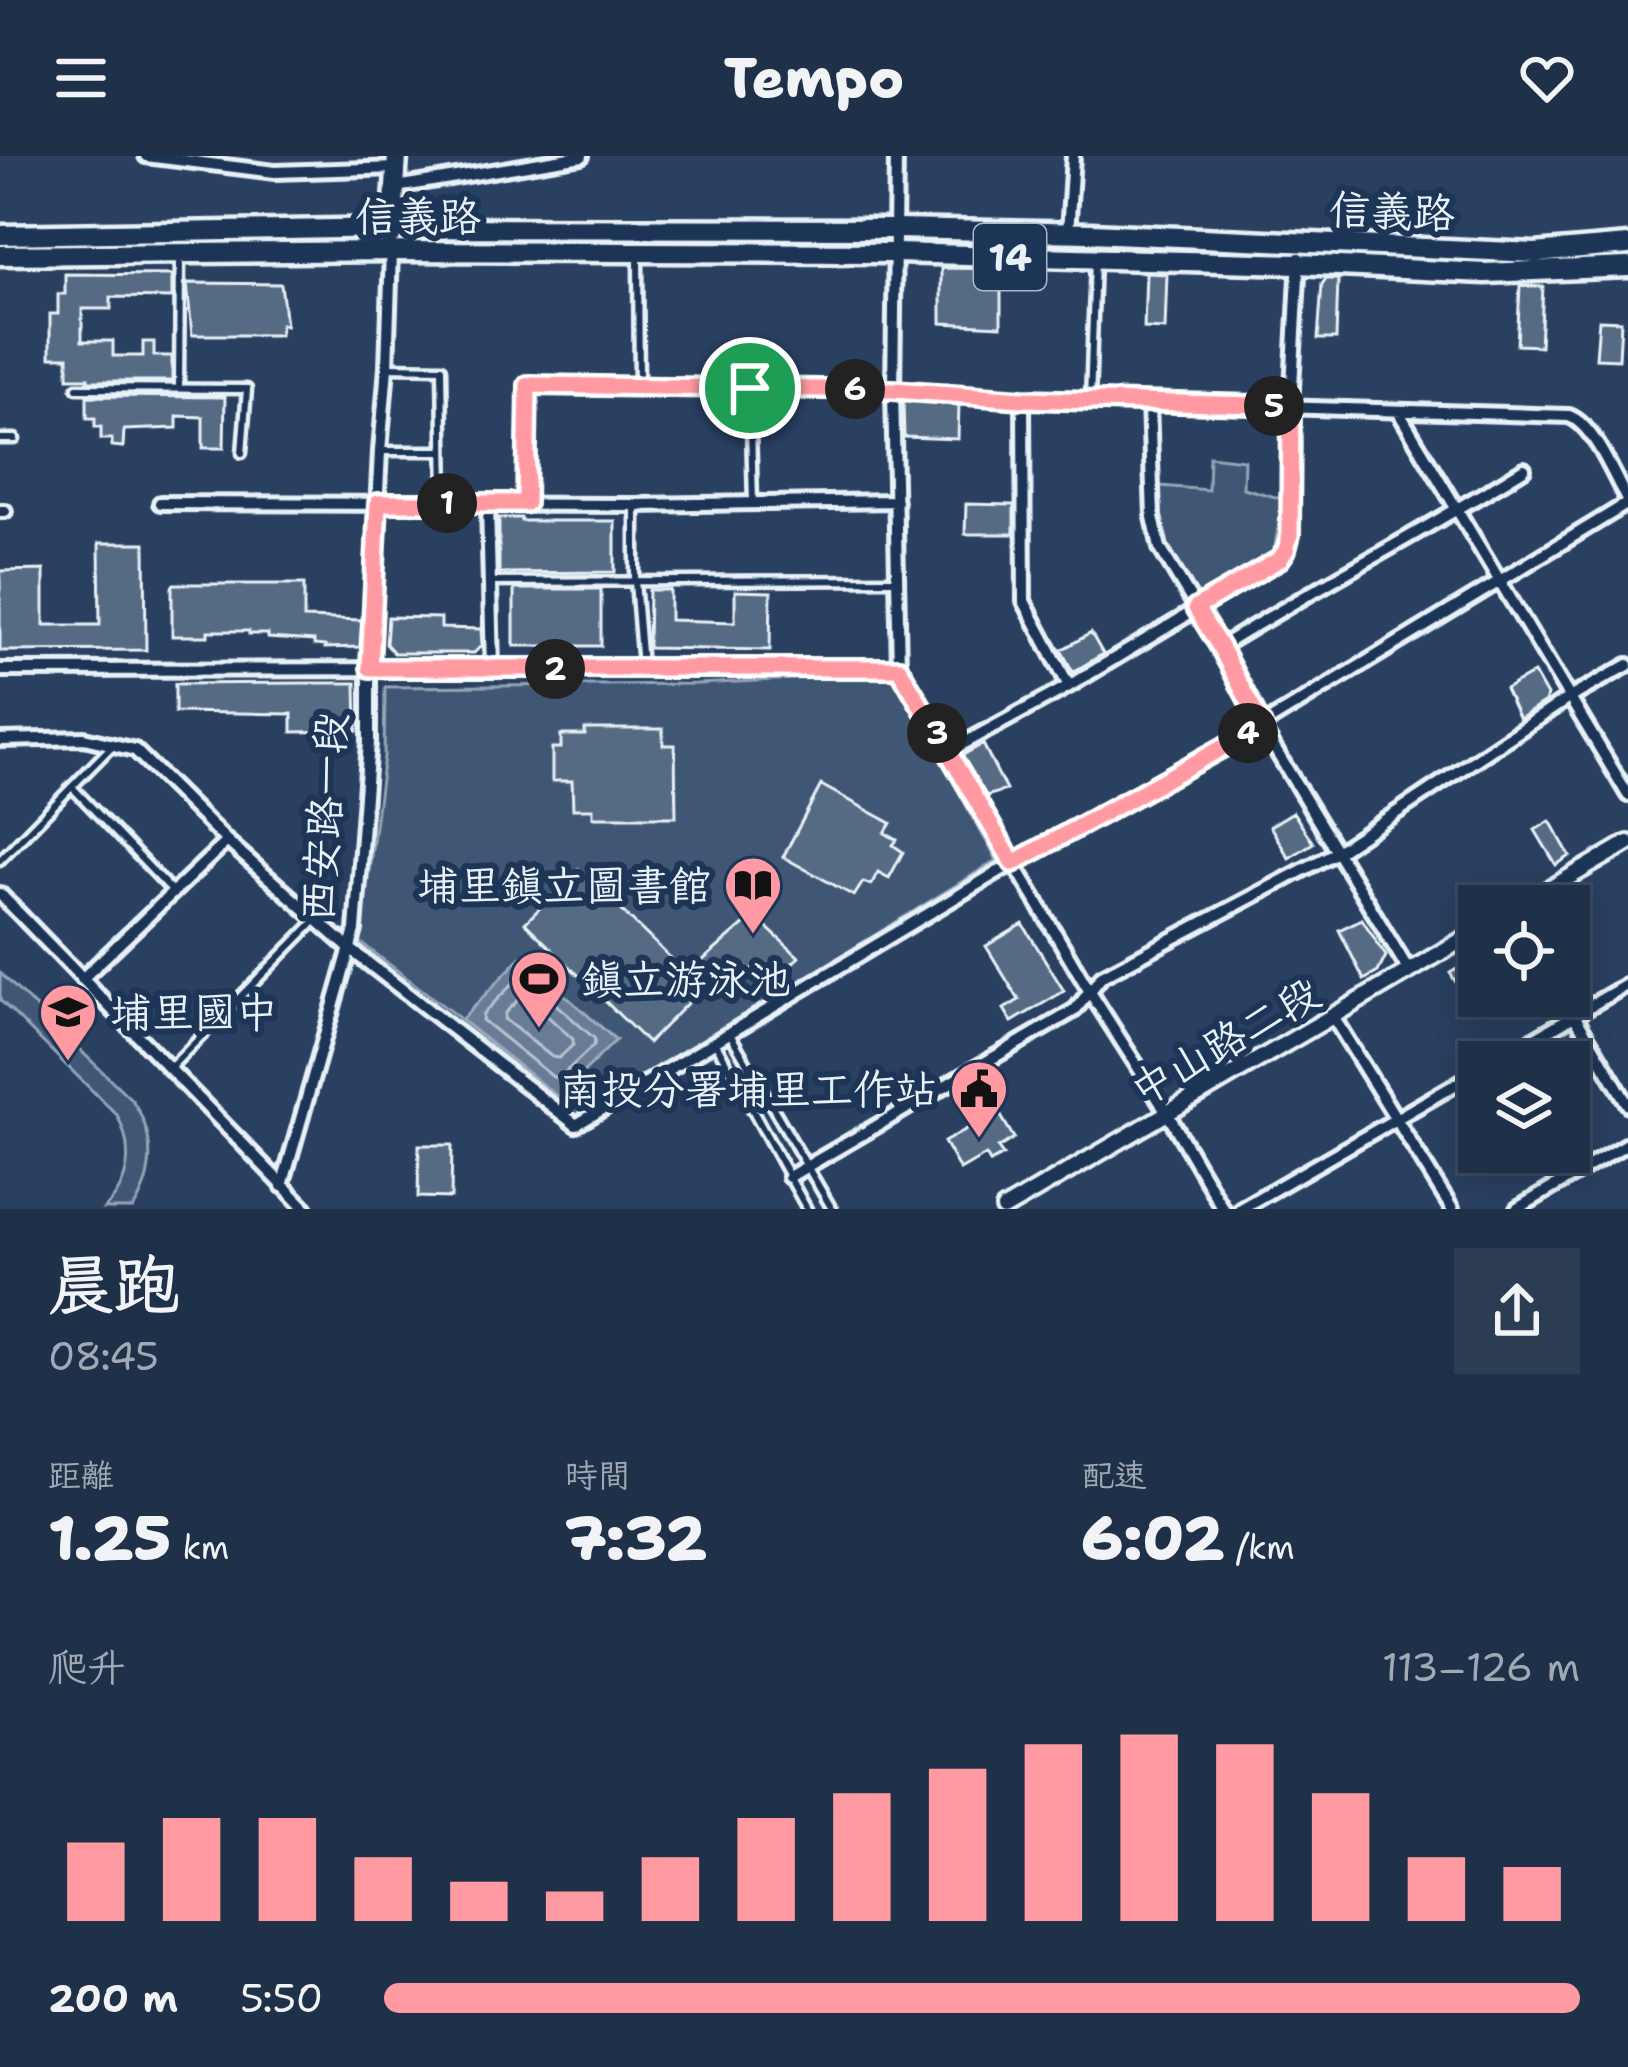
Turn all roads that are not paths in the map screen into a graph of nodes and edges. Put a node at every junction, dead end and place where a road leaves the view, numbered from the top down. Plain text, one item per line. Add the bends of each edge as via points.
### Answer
1 (146, 156) edge
2 (275, 156) edge
3 (582, 156) edge
4 (896, 156) edge
5 (1073, 156) edge
6 (239, 161) edge
7 (397, 170) edge
8 (275, 172) junction
9 (393, 228) junction
10 (895, 229) junction
11 (1068, 233) junction
12 (0, 235) edge
13 (1628, 245) edge
14 (391, 251) junction
15 (180, 254) junction
16 (638, 254) junction
17 (895, 254) junction
18 (1299, 254) junction
19 (0, 255) edge
20 (1095, 258) junction
21 (1628, 267) edge
22 (387, 368) junction
23 (179, 387) junction
24 (639, 387) junction
25 (77, 388) dead end
26 (750, 388) junction
27 (893, 390) junction
28 (1023, 399) junction
29 (1090, 400) junction
30 (1149, 402) junction
31 (1291, 406) junction
32 (1398, 411) junction
33 (0, 439) edge
34 (15, 439) dead end
35 (380, 451) junction
36 (242, 452) dead end
37 (442, 452) junction
38 (1523, 469) dead end
39 (896, 501) junction
40 (444, 502) junction
41 (1628, 502) edge
42 (160, 503) dead end
43 (378, 503) junction
44 (526, 503) junction
45 (753, 503) junction
46 (488, 504) junction
47 (635, 505) junction
48 (1458, 509) junction
49 (1499, 579) junction
50 (897, 580) junction
51 (635, 581) junction
52 (490, 582) junction
53 (1196, 608) junction
54 (1220, 647) junction
55 (1628, 664) edge
56 (370, 668) junction
57 (899, 668) junction
58 (492, 669) junction
59 (643, 669) junction
60 (0, 670) edge
61 (1069, 686) junction
62 (1569, 698) junction
63 (1262, 726) junction
64 (0, 740) edge
65 (112, 746) junction
66 (948, 752) junction
67 (73, 788) junction
68 (1628, 795) edge
69 (227, 841) junction
70 (1628, 843) edge
71 (1337, 851) junction
72 (0, 860) edge
73 (1013, 863) junction
74 (1556, 885) edge
75 (172, 891) junction
76 (0, 894) edge
77 (317, 920) junction
78 (1458, 942) edge
79 (350, 949) junction
80 (1409, 971) junction
81 (82, 979) junction
82 (1628, 984) edge
83 (1090, 992) junction
84 (1590, 1007) edge
85 (1333, 1017) junction
86 (1572, 1017) edge
87 (1575, 1017) edge
88 (730, 1034) junction
89 (1531, 1041) edge
90 (716, 1042) junction
91 (171, 1067) junction
92 (1458, 1083) edge
93 (1628, 1105) edge
94 (1166, 1112) junction
95 (1396, 1119) junction
96 (1628, 1143) edge
97 (808, 1166) junction
98 (789, 1177) junction
99 (282, 1186) junction
100 (306, 1209) edge
101 (807, 1209) edge
102 (832, 1209) edge
103 (1004, 1209) edge
104 (1222, 1209) edge
105 (1240, 1209) edge
106 (1452, 1209) edge
107 (1517, 1209) edge

1 - 6 street
2 - 8 street
3 - 7 street
4 - 10 street
5 - 11 street
6 - 8 street
7 - 8 street
7 - 9 main road, 西安路一段
9 - 10 main road, 信義路 / 14
9 - 12 main road, 信義路 / 14
9 - 14 main road, 西安路一段
10 - 11 main road, 信義路 / 14
10 - 17 street
11 - 18 main road, 信義路 / 14
13 - 18 main road, 信義路 / 14 via 1535,254
14 - 15 main road, 信義路 / 14
14 - 16 main road, 信義路 / 14
14 - 22 street, 西安路一段
15 - 19 main road, 信義路 / 14
15 - 23 lane
16 - 17 main road, 信義路 / 14
16 - 24 lane
17 - 20 main road, 信義路 / 14
17 - 27 street
18 - 20 main road, 信義路 / 14
18 - 21 main road, 信義路 / 14 via 1485,273
18 - 31 street
20 - 29 lane
22 - 35 street, 西安路一段
22 - 37 lane via 442,368
23 - 25 lane
23 - 36 lane via 248,389
24 - 26 street
24 - 44 street via 528,385
26 - 27 street
26 - 45 lane
27 - 28 street
27 - 39 street
28 - 29 street
28 - 61 street via 1024,601
29 - 30 street
30 - 31 street
30 - 53 street via 1160,548
31 - 32 street
31 - 53 street via 1286,550
32 - 41 street via 1581,420
32 - 48 street
33 - 34 lane
35 - 37 lane
35 - 43 street, 西安路一段
37 - 40 lane
38 - 48 street
39 - 45 street
39 - 50 street
40 - 43 street
40 - 46 street
41 - 49 street
42 - 43 street
43 - 56 street, 西安路一段
44 - 46 street
44 - 47 street
45 - 47 street
46 - 52 street
47 - 51 lane
48 - 49 street
48 - 54 street
49 - 62 street
49 - 63 street
50 - 51 lane
50 - 57 street
51 - 52 lane
51 - 59 lane
52 - 58 street
53 - 54 street
53 - 61 street
54 - 63 street
55 - 62 street
56 - 58 street
56 - 60 street
56 - 79 street, 西安路一段
57 - 59 street
57 - 66 street
58 - 59 street
61 - 66 street
62 - 68 street
62 - 71 street
63 - 71 street
63 - 73 street
64 - 65 street via 84,738
65 - 67 lane
65 - 69 street via 135,750
66 - 73 street
67 - 72 lane
67 - 75 lane
69 - 75 street
69 - 77 street
70 - 74 street
71 - 80 street
71 - 83 street via 1102,976
73 - 83 street
73 - 88 street
75 - 81 street
76 - 81 street
77 - 79 street
77 - 91 lane
78 - 80 street, 中山路二段
79 - 90 street via 576,1125
79 - 99 street, 西安路一段
80 - 85 street, 中山路二段
81 - 91 street
82 - 84 street
83 - 94 street
83 - 97 street via 1075,1010
85 - 94 street, 中山路二段
85 - 95 street
86 - 89 street
87 - 93 street
88 - 90 street
88 - 97 lane
90 - 98 lane
91 - 99 street
92 - 95 street
94 - 103 street, 中山路二段
94 - 104 street
95 - 105 street
95 - 106 street
96 - 107 street
97 - 98 street
97 - 102 lane
98 - 101 lane
99 - 100 street

